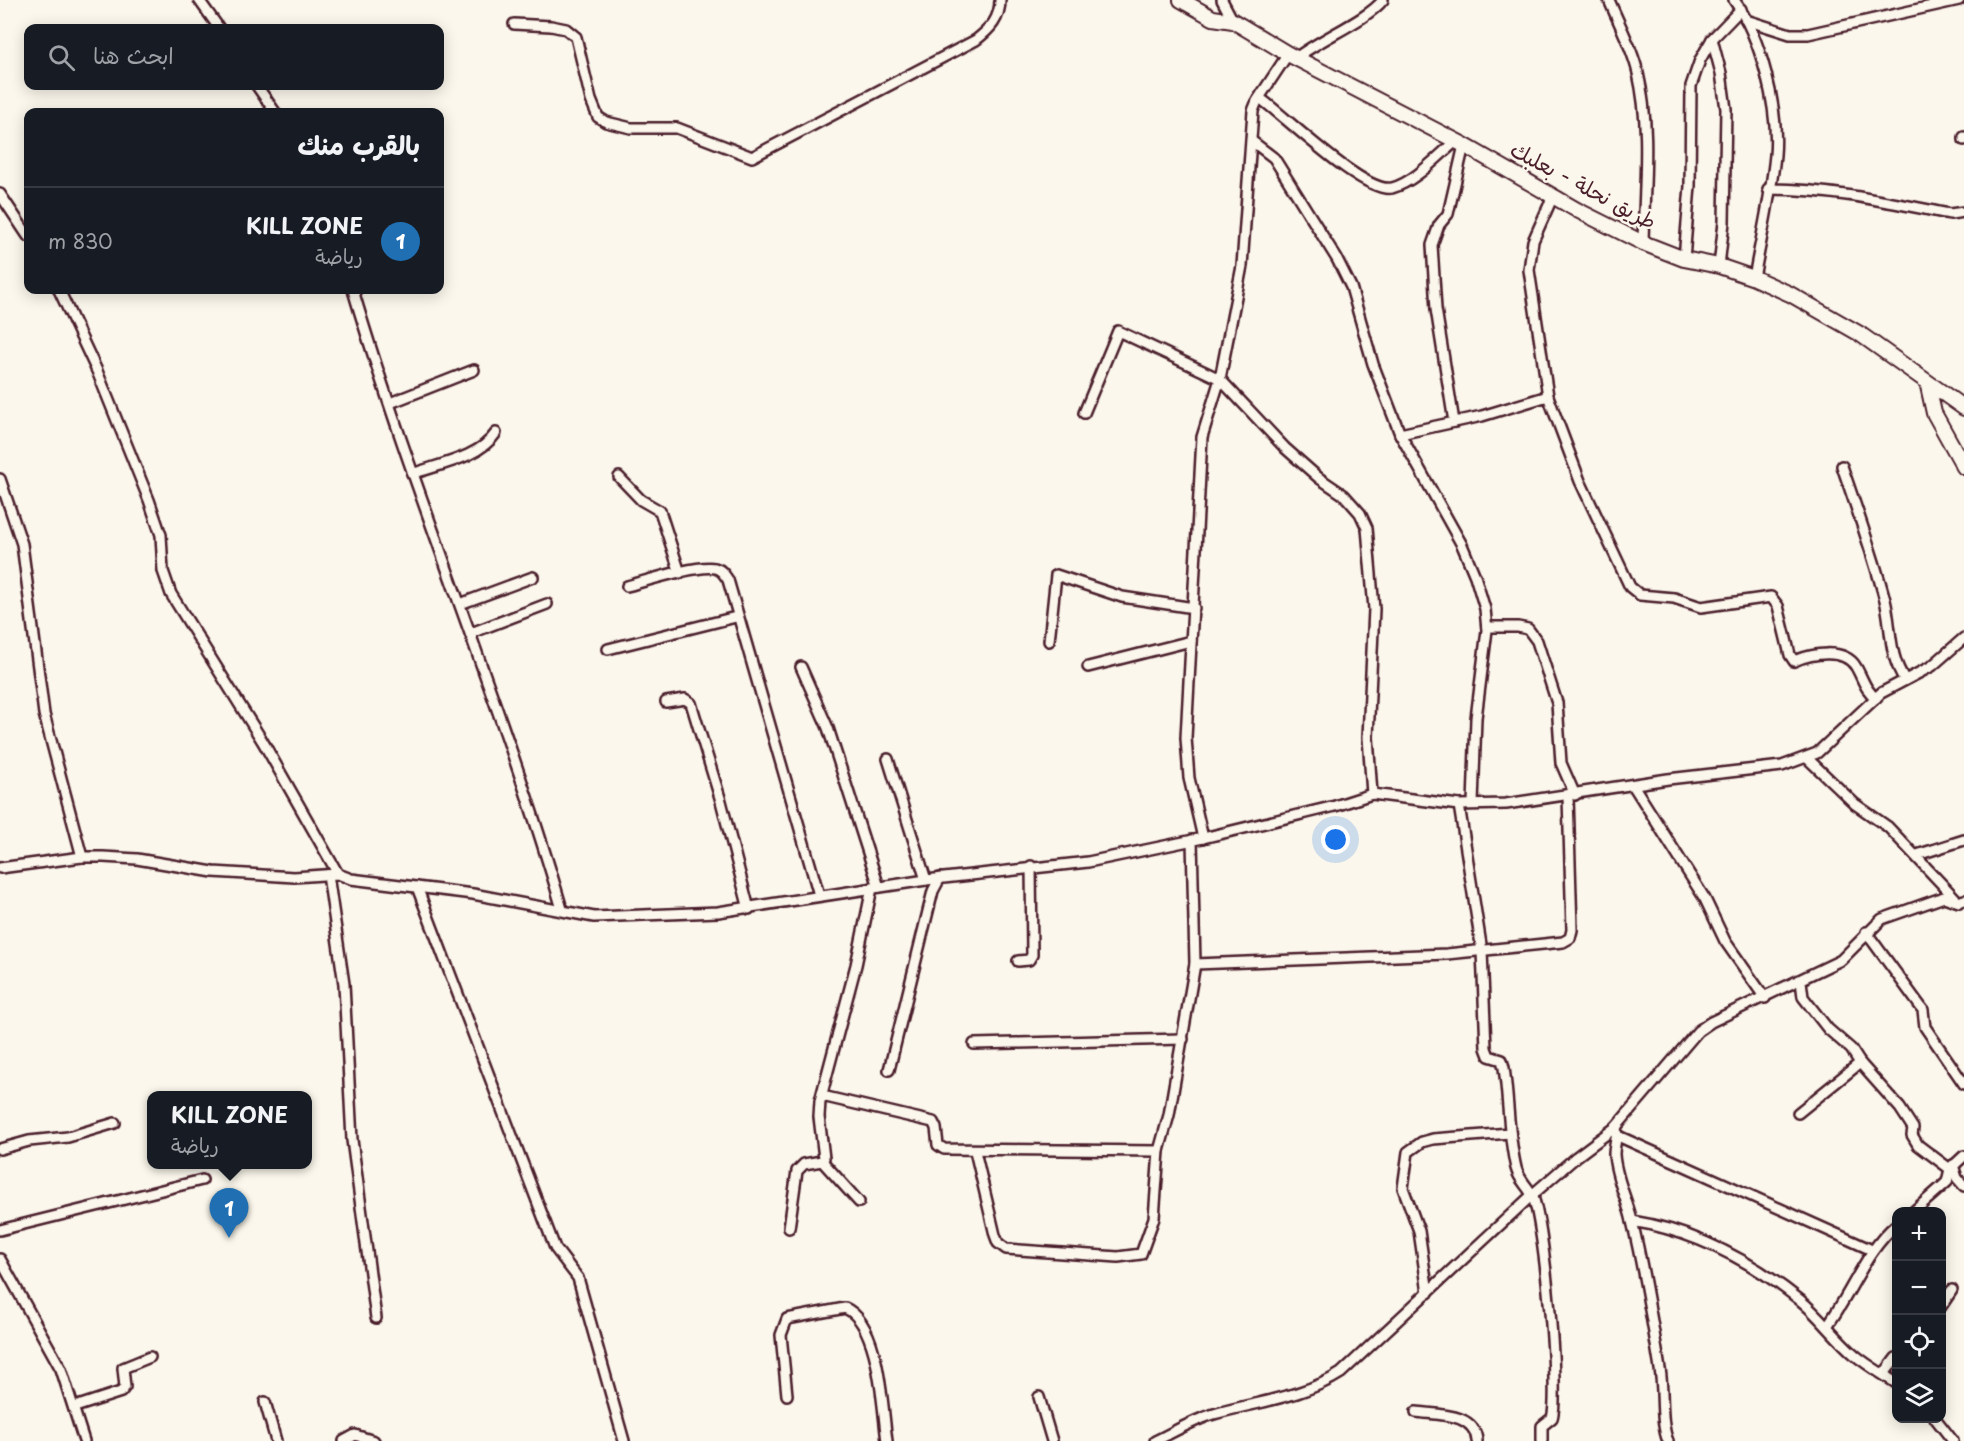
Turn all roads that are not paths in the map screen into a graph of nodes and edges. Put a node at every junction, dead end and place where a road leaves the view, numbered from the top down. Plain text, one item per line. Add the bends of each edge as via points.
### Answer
1 (199, 0) edge
2 (1000, 0) edge
3 (1181, 0) edge
4 (1222, 0) edge
5 (1383, 0) edge
6 (1610, 0) edge
7 (1734, 0) edge
8 (1959, 0) edge
9 (1741, 9) junction
10 (1746, 20) junction
11 (1233, 21) junction
12 (216, 24) edge
13 (514, 24) dead end
14 (1712, 39) junction
15 (1292, 56) junction
16 (260, 90) edge
17 (1260, 99) junction
18 (272, 108) edge
19 (1253, 142) junction
20 (1460, 143) junction
21 (1768, 189) junction
22 (0, 194) edge
23 (1553, 196) junction
24 (1964, 212) edge
25 (24, 230) edge
26 (1643, 243) junction
27 (1684, 259) junction
28 (1719, 266) junction
29 (1754, 278) junction
30 (61, 294) edge
31 (354, 294) edge
32 (474, 370) dead end
33 (1220, 379) junction
34 (1928, 386) junction
35 (1548, 396) junction
36 (390, 403) junction
37 (1964, 408) edge
38 (1084, 413) dead end
39 (1454, 422) junction
40 (496, 433) dead end
41 (1400, 434) junction
42 (1842, 466) dead end
43 (1964, 467) edge
44 (412, 474) junction
45 (619, 477) dead end
46 (0, 479) edge
47 (680, 573) junction
48 (533, 577) dead end
49 (627, 586) dead end
50 (460, 604) junction
51 (548, 604) dead end
52 (1194, 608) junction
53 (736, 617) junction
54 (1487, 627) junction
55 (471, 633) junction
56 (1964, 638) edge
57 (1048, 641) dead end
58 (1191, 641) junction
59 (608, 649) dead end
60 (801, 667) dead end
61 (1088, 667) dead end
62 (1905, 680) junction
63 (1876, 698) junction
64 (666, 702) dead end
65 (1807, 758) junction
66 (888, 759) dead end
67 (1633, 785) junction
68 (1372, 794) junction
69 (1571, 796) junction
70 (1473, 804) junction
71 (1459, 805) junction
72 (1203, 838) junction
73 (1192, 840) junction
74 (1964, 840) edge
75 (1917, 855) junction
76 (82, 857) junction
77 (1031, 866) junction
78 (0, 868) edge
79 (333, 875) junction
80 (940, 878) junction
81 (926, 880) junction
82 (417, 887) junction
83 (875, 888) junction
84 (819, 895) junction
85 (1962, 901) edge
86 (561, 909) junction
87 (750, 909) junction
88 (1866, 932) junction
89 (1482, 951) junction
90 (1018, 961) dead end
91 (1195, 964) junction
92 (1801, 981) junction
93 (1765, 998) junction
94 (1183, 1040) junction
95 (974, 1044) dead end
96 (1860, 1063) junction
97 (889, 1070) dead end
98 (1964, 1084) edge
99 (822, 1096) junction
100 (1798, 1113) dead end
101 (116, 1123) dead end
102 (1617, 1131) junction
103 (1510, 1133) junction
104 (0, 1149) edge
105 (975, 1151) junction
106 (1159, 1151) junction
107 (1964, 1156) edge
108 (822, 1161) junction
109 (1952, 1167) junction
110 (202, 1180) dead end
111 (1964, 1186) edge
112 (1532, 1195) junction
113 (859, 1202) dead end
114 (1919, 1207) edge
115 (1632, 1221) junction
116 (789, 1228) dead end
117 (1892, 1229) edge
118 (0, 1230) edge
119 (1872, 1250) junction
120 (0, 1259) edge
121 (1952, 1290) dead end
122 (1428, 1293) junction
123 (1946, 1298) edge
124 (376, 1318) dead end
125 (1827, 1326) junction
126 (150, 1357) dead end
127 (1892, 1363) edge
128 (1884, 1374) junction
129 (1892, 1380) edge
130 (787, 1395) dead end
131 (1039, 1397) dead end
132 (265, 1402) dead end
133 (75, 1407) junction
134 (1416, 1412) dead end
135 (1938, 1423) edge
136 (84, 1441) edge
137 (276, 1441) edge
138 (344, 1441) edge
139 (374, 1441) edge
140 (624, 1441) edge
141 (887, 1441) edge
142 (1052, 1441) edge
143 (1155, 1441) edge
144 (1477, 1441) edge
145 (1542, 1441) edge
146 (1668, 1441) edge
147 (1953, 1441) edge

1 - 12 street
2 - 13 street via 993,26 976,40 752,157 676,128 631,128 606,122 598,117 591,100 576,37 566,29
3 - 11 street, طريق نحلة - بعلبك via 1213,18
4 - 11 street
5 - 15 street via 1375,9
6 - 26 street via 1638,72 1644,104
7 - 9 street
8 - 10 street via 1808,34 1790,34
9 - 10 street
9 - 14 street
10 - 21 street via 1767,79 1774,117 1775,154
11 - 15 street, طريق نحلة - بعلبك
14 - 27 street via 1691,86 1690,186
14 - 28 street via 1726,109 1724,222
15 - 17 street
15 - 20 street, طريق نحلة - بعلبك
16 - 18 street
17 - 19 street via 1253,111
17 - 20 street via 1313,144 1379,187 1399,185
19 - 33 street via 1242,266
19 - 41 street via 1274,158 1337,259 1351,287 1373,364
20 - 23 street, طريق نحلة - بعلبك
20 - 39 street via 1448,214 1438,225 1432,245 1436,309
21 - 24 street via 1806,189 1950,214
21 - 29 street
22 - 25 street
23 - 26 street, طريق نحلة - بعلبك
23 - 35 street via 1533,241 1529,270
26 - 27 street, طريق نحلة - بعلبك
27 - 28 street, طريق نحلة - بعلبك
28 - 29 street, طريق نحلة - بعلبك
29 - 34 street, طريق نحلة - بعلبك via 1860,334
30 - 79 street via 149,500 161,535 163,571 171,594 263,742
31 - 36 street
32 - 36 street
33 - 38 street via 1118,331
33 - 52 street via 1202,437
33 - 68 street via 1285,448 1353,503 1367,528 1374,609 1368,737
34 - 37 street, طريق نحلة - بعلبك
34 - 43 street via 1934,413
35 - 39 street
35 - 63 street via 1580,481 1634,592 1701,607 1771,597 1778,606 1794,661 1814,653 1850,661 1867,692
36 - 44 street
39 - 41 street
40 - 44 street via 490,442 473,452
41 - 54 street via 1462,545 1475,576
42 - 62 street via 1884,596 1891,652
44 - 50 street
45 - 47 street via 640,500 660,511
46 - 76 street via 22,544 44,714
47 - 49 street
47 - 53 street via 709,567 723,572
48 - 50 street
50 - 55 street
51 - 55 street
52 - 57 street via 1122,597 1056,575
52 - 58 street
53 - 59 street
53 - 84 street
54 - 69 street via 1528,629 1537,641 1557,704 1561,763
54 - 70 street via 1476,718
55 - 86 street
56 - 62 street via 1932,666
58 - 61 street
58 - 72 street via 1187,759
60 - 83 street via 828,728
62 - 63 street
63 - 65 street via 1836,737
64 - 87 street via 685,699 691,704
65 - 67 street via 1782,766
65 - 75 street
66 - 81 street
67 - 69 street
67 - 93 street via 1705,899 1725,941
68 - 71 street
68 - 72 street
69 - 70 street
69 - 89 street via 1570,938 1556,944
70 - 71 street
71 - 89 street
72 - 73 street
73 - 77 street via 1088,862
73 - 91 street
74 - 75 street
75 - 85 street
76 - 78 street
76 - 79 street via 137,859 213,872
77 - 80 street
77 - 90 street via 1032,955 1029,960
79 - 82 street
79 - 124 street via 344,984 352,1140
80 - 81 street
80 - 97 street via 933,891
81 - 83 street
82 - 86 street
82 - 140 street via 555,1248 578,1278
83 - 84 street
83 - 99 street
84 - 87 street
85 - 88 street via 1944,897 1882,919
86 - 87 street via 594,917
88 - 92 street via 1841,960
88 - 98 street via 1923,1010 1925,1027
89 - 91 street
89 - 103 street via 1486,1048 1489,1056 1502,1060
91 - 94 street
92 - 93 street
92 - 96 street via 1803,997
93 - 102 street via 1698,1031
94 - 95 street
94 - 106 street
96 - 100 street
96 - 109 street via 1900,1108 1918,1145
99 - 105 street via 933,1122 940,1148
99 - 108 street
101 - 104 street via 68,1137
102 - 112 street via 1576,1157
102 - 115 street via 1614,1153
102 - 119 street
103 - 112 street via 1516,1169
103 - 122 street via 1433,1139 1408,1152 1403,1188 1419,1230
105 - 106 street
105 - 106 street via 995,1235 1006,1249 1118,1257 1140,1254 1146,1245 1154,1218
107 - 109 street
108 - 113 street
108 - 116 street via 804,1164 797,1171
109 - 111 street
109 - 114 street via 1947,1182
110 - 118 street
112 - 122 street
112 - 145 street via 1552,1337 1554,1415 1542,1426
115 - 125 street via 1667,1227 1735,1256 1801,1300
115 - 146 street via 1664,1393 1662,1427
117 - 119 street
119 - 125 street via 1846,1301
120 - 133 street via 61,1369
121 - 123 street
122 - 143 street via 1328,1382 1210,1415
125 - 128 street via 1854,1354
126 - 133 street via 123,1368 125,1386 121,1392
127 - 128 street
128 - 129 street
130 - 141 street via 781,1335 787,1319 844,1308 853,1311 865,1330 878,1370
131 - 142 street
132 - 137 street
133 - 136 street
134 - 144 street via 1467,1421
135 - 147 street
138 - 139 street via 355,1435

